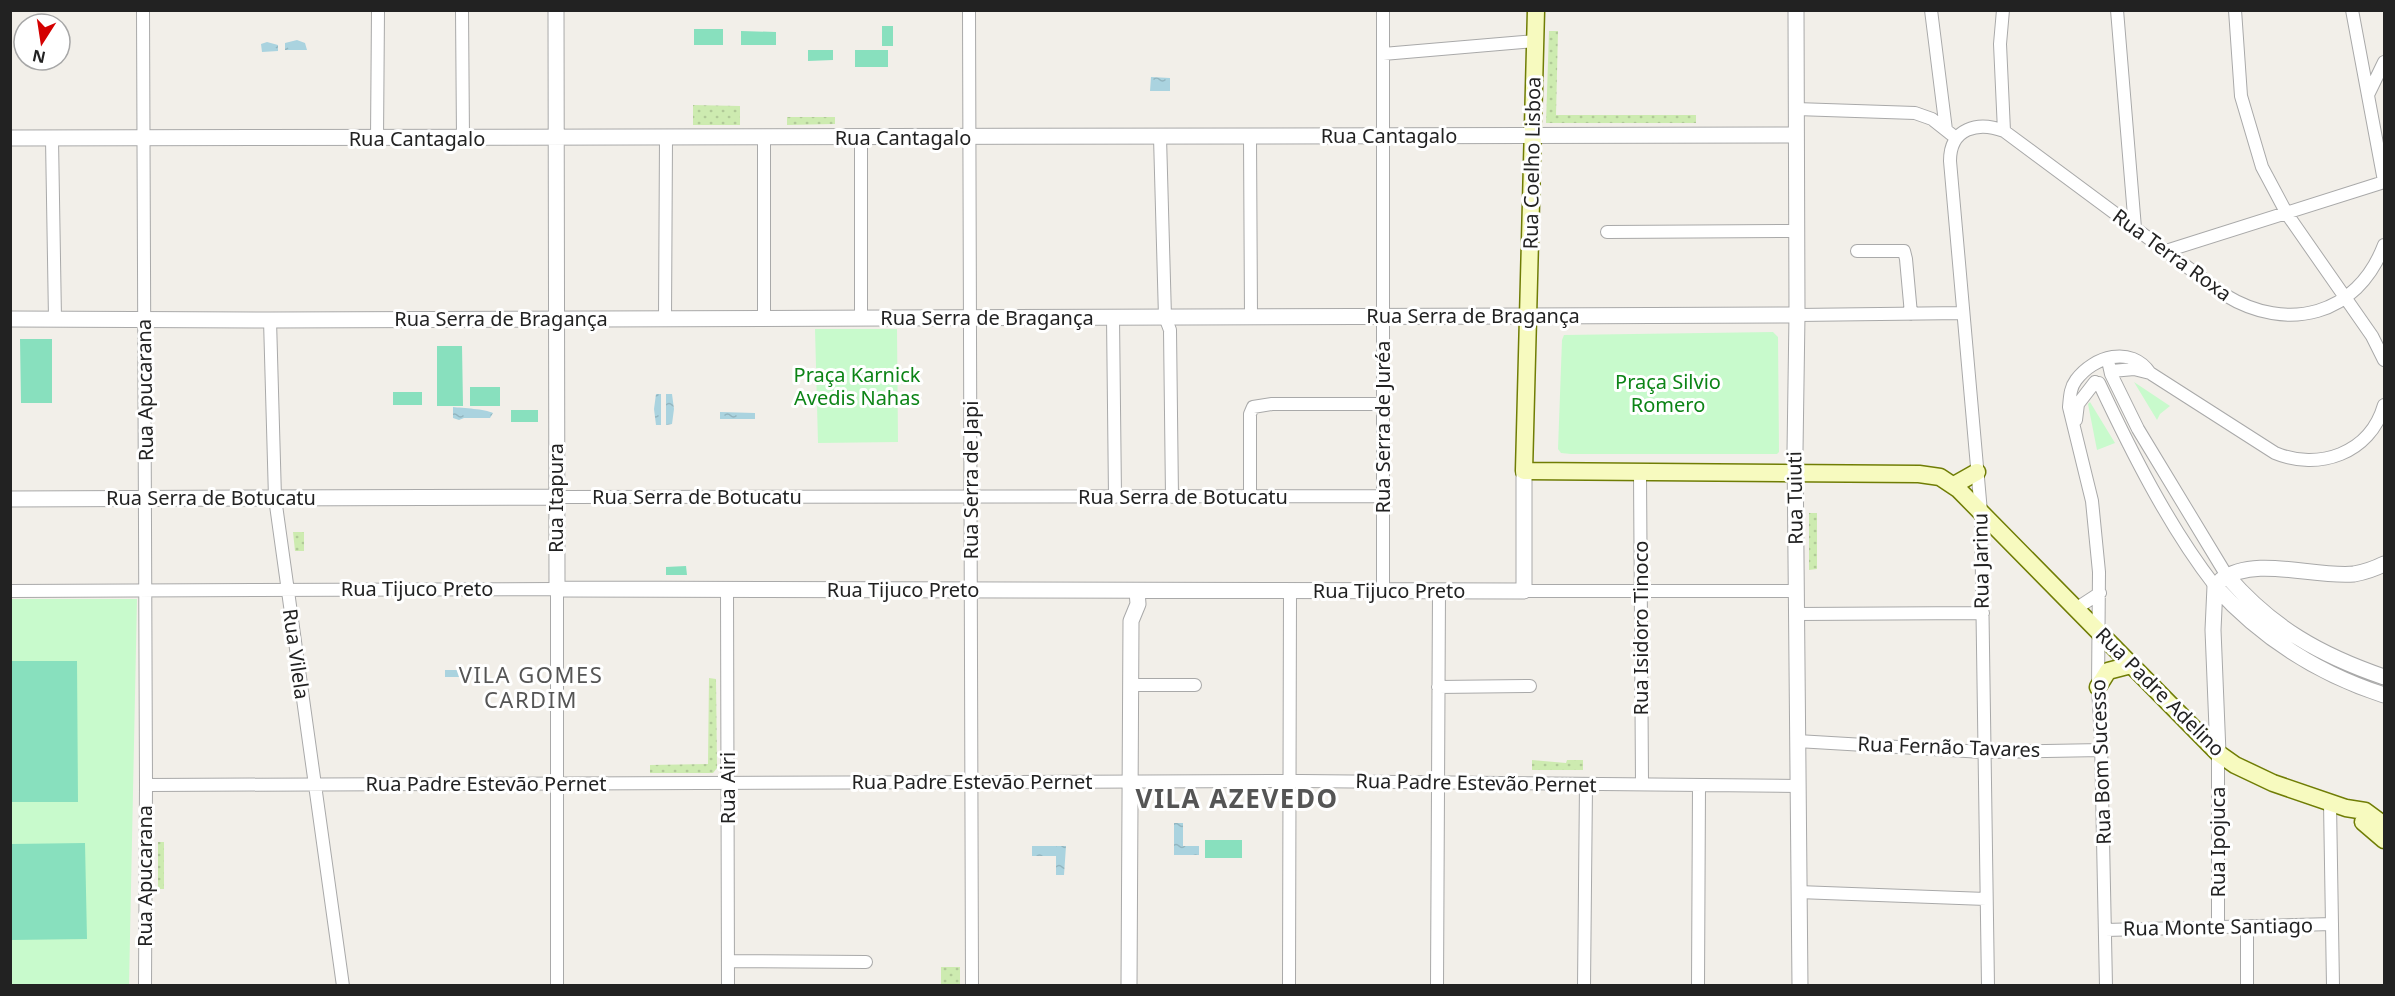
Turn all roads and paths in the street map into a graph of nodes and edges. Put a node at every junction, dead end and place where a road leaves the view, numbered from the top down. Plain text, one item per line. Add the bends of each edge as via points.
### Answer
1 (143, 10) edge
2 (378, 10) edge
3 (462, 10) edge
4 (556, 10) edge
5 (969, 10) edge
6 (1383, 10) edge
7 (1536, 10) edge
8 (1796, 10) edge
9 (1931, 10) edge
10 (2003, 10) edge
11 (2117, 10) edge
12 (2235, 10) edge
13 (2352, 10) edge
14 (1535, 41) junction
15 (1383, 54) junction
16 (2385, 62) edge
17 (2368, 95) junction
18 (1796, 109) junction
19 (1946, 130) junction
20 (2004, 131) junction
21 (1796, 135) junction
22 (1383, 136) junction
23 (1533, 136) junction
24 (764, 137) junction
25 (1161, 137) junction
26 (1250, 137) junction
27 (10, 138) edge
28 (556, 138) junction
29 (666, 138) junction
30 (861, 138) junction
31 (969, 138) junction
32 (1956, 138) junction
33 (52, 139) junction
34 (143, 139) junction
35 (377, 139) junction
36 (463, 139) junction
37 (2385, 181) edge
38 (2287, 214) junction
39 (2135, 228) junction
40 (1797, 231) junction
41 (1606, 232) dead end
42 (2385, 245) edge
43 (1857, 251) dead end
44 (2166, 251) junction
45 (2346, 298) junction
46 (1963, 313) junction
47 (1911, 314) junction
48 (1797, 315) junction
49 (1383, 316) junction
50 (1528, 316) junction
51 (1113, 317) junction
52 (1165, 317) junction
53 (1251, 317) junction
54 (144, 318) junction
55 (665, 318) junction
56 (764, 318) junction
57 (861, 318) junction
58 (970, 318) junction
59 (10, 319) edge
60 (55, 319) junction
61 (557, 319) junction
62 (270, 320) junction
63 (2385, 360) edge
64 (2090, 364) junction
65 (2109, 368) junction
66 (2097, 382) junction
67 (1383, 404) junction
68 (2385, 405) edge
69 (2076, 434) junction
70 (1524, 471) junction
71 (1640, 472) junction
72 (1977, 472) junction
73 (1795, 473) junction
74 (2169, 479) junction
75 (1954, 485) junction
76 (2153, 487) junction
77 (1250, 496) junction
78 (1383, 496) junction
79 (556, 497) junction
80 (971, 497) junction
81 (1115, 497) junction
82 (1172, 497) junction
83 (146, 498) junction
84 (275, 498) junction
85 (10, 499) edge
86 (1981, 512) junction
87 (2385, 564) edge
88 (2247, 570) junction
89 (2221, 581) junction
90 (146, 589) junction
91 (287, 589) junction
92 (557, 590) junction
93 (727, 590) junction
94 (10, 591) edge
95 (971, 591) junction
96 (1131, 591) junction
97 (1290, 591) junction
98 (1383, 591) junction
99 (1439, 591) junction
100 (1524, 591) junction
101 (1641, 591) junction
102 (1796, 591) junction
103 (2100, 593) junction
104 (2232, 594) junction
105 (2077, 608) junction
106 (1983, 613) junction
107 (2213, 613) junction
108 (1796, 614) junction
109 (2100, 632) junction
110 (2131, 665) junction
111 (2357, 668) junction
112 (2385, 677) edge
113 (2351, 683) junction
114 (1131, 685) junction
115 (1195, 685) dead end
116 (1530, 686) dead end
117 (1438, 687) junction
118 (2098, 687) junction
119 (2385, 695) edge
120 (1797, 741) junction
121 (2102, 750) junction
122 (1983, 752) junction
123 (2218, 753) junction
124 (1290, 781) junction
125 (972, 782) junction
126 (1130, 782) junction
127 (1438, 782) junction
128 (728, 783) junction
129 (146, 784) junction
130 (315, 784) junction
131 (558, 784) junction
132 (1586, 784) junction
133 (1642, 784) junction
134 (1699, 785) junction
135 (1799, 786) junction
136 (2338, 805) junction
137 (2365, 811) junction
138 (2385, 814) edge
139 (2385, 825) edge
140 (2385, 840) edge
141 (1798, 892) junction
142 (1986, 899) junction
143 (2332, 924) junction
144 (2247, 926) junction
145 (2218, 927) junction
146 (2104, 930) junction
147 (728, 962) junction
148 (866, 962) dead end
149 (145, 986) edge
150 (343, 986) edge
151 (558, 986) edge
152 (728, 986) edge
153 (972, 986) edge
154 (1129, 986) edge
155 (1289, 986) edge
156 (1437, 986) edge
157 (1584, 986) edge
158 (1698, 986) edge
159 (1800, 986) edge
160 (1988, 986) edge
161 (2106, 986) edge
162 (2247, 986) edge
163 (2333, 986) edge

1 - 34 street, Rua Apucarana
2 - 35 street
3 - 36 street
4 - 28 street, Rua Itapura
5 - 31 street, Rua Serra de Japi
6 - 15 street, Rua Serra de Juréa
7 - 14 main road, Rua Coelho Lisboa
8 - 18 street, Rua Tuiuti
9 - 19 street
10 - 20 street via 2000,44
11 - 39 street
12 - 38 street via 2241,96 2250,132 2262,167
13 - 17 street
14 - 15 street
14 - 23 main road, Rua Coelho Lisboa
15 - 22 street, Rua Serra de Juréa
16 - 17 street
17 - 37 street
18 - 19 street via 1908,111 1926,116
18 - 21 street, Rua Tuiuti
19 - 32 street
20 - 32 street, Rua Terra Roxa via 1981,126
20 - 39 street, Rua Terra Roxa
21 - 23 street, Rua Cantagalo
21 - 40 street, Rua Tuiuti
22 - 23 street, Rua Cantagalo
22 - 26 street, Rua Cantagalo
22 - 49 street, Rua Serra de Juréa
23 - 50 main road, Rua Coelho Lisboa
24 - 29 street, Rua Cantagalo
24 - 30 street, Rua Cantagalo
24 - 56 street
25 - 26 street, Rua Cantagalo
25 - 31 street, Rua Cantagalo
25 - 52 street
26 - 53 street
27 - 33 street, Rua Cantagalo
28 - 29 street, Rua Cantagalo
28 - 36 street, Rua Cantagalo
28 - 61 street, Rua Itapura
29 - 55 street
30 - 31 street, Rua Cantagalo
30 - 57 street
31 - 58 street, Rua Serra de Japi
32 - 46 street, Rua Jarinu via 1950,161
33 - 34 street, Rua Cantagalo
33 - 60 street
34 - 35 street, Rua Cantagalo
34 - 54 street, Rua Apucarana
35 - 36 street, Rua Cantagalo
37 - 38 street
38 - 44 street
38 - 45 street
39 - 44 street, Rua Terra Roxa
40 - 41 street
40 - 48 street, Rua Tuiuti
42 - 45 street, Rua Terra Roxa via 2370,274
43 - 47 street via 1905,252
44 - 45 street, Rua Terra Roxa via 2225,295 2258,311 2302,315 2326,309
45 - 63 street
46 - 47 street, Rua Serra de Bragança
46 - 72 street, Rua Jarinu
47 - 48 street, Rua Serra de Bragança
48 - 50 street, Rua Serra de Bragança
48 - 73 street, Rua Tuiuti
49 - 50 street, Rua Serra de Bragança
49 - 53 street, Rua Serra de Bragança
49 - 67 street, Rua Serra de Juréa
50 - 70 main road
51 - 52 street, Rua Serra de Bragança
51 - 58 street, Rua Serra de Bragança
51 - 81 street
52 - 53 street, Rua Serra de Bragança
52 - 82 street via 1170,330
54 - 60 street, Rua Serra de Bragança
54 - 62 street, Rua Serra de Bragança
54 - 83 street, Rua Apucarana
55 - 56 street, Rua Serra de Bragança
55 - 61 street, Rua Serra de Bragança
56 - 57 street, Rua Serra de Bragança
57 - 58 street, Rua Serra de Bragança
58 - 80 street, Rua Serra de Japi
59 - 60 street, Rua Serra de Bragança
61 - 62 street, Rua Serra de Bragança
61 - 79 street, Rua Itapura
62 - 84 street, Rua Vilela
64 - 65 street via 2097,360
64 - 66 street via 2089,374
64 - 69 street, Rua Bom Sucesso via 2070,393 2069,407
65 - 66 street via 2106,381
65 - 68 street via 2150,373 2275,453 2310,461 2330,459 2354,447 2374,428
65 - 74 street via 2138,429
66 - 69 street, Rua Bom Sucesso via 2078,404
66 - 76 street
67 - 77 street via 1253,407
67 - 78 street, Rua Serra de Juréa
69 - 103 street, Rua Bom Sucesso via 2092,501
70 - 71 main road
70 - 100 street
71 - 73 main road
71 - 101 street, Rua Isidoro Tinoco
72 - 75 main road
72 - 86 street, Rua Jarinu
73 - 75 main road, Rua Padre Adelino via 1930,474
73 - 102 street, Rua Tuiuti
74 - 76 street
74 - 89 street
75 - 86 main road, Rua Padre Adelino
76 - 89 street via 2187,548
77 - 78 street, Rua Serra de Botucatu
77 - 82 street, Rua Serra de Botucatu
78 - 98 street, Rua Serra de Juréa
79 - 80 street, Rua Serra de Botucatu
79 - 84 street, Rua Serra de Botucatu
79 - 92 street, Rua Itapura
80 - 81 street, Rua Serra de Botucatu
80 - 95 street, Rua Serra de Japi
81 - 82 street, Rua Serra de Botucatu
83 - 84 street, Rua Serra de Botucatu
83 - 85 street, Rua Serra de Botucatu
83 - 90 street, Rua Apucarana
84 - 91 street, Rua Vilela
86 - 105 main road, Rua Padre Adelino
86 - 106 street, Rua Jarinu
87 - 88 street via 2352,574
88 - 89 street
88 - 104 street
89 - 104 street
89 - 107 street, Rua Ipojuca
90 - 91 street, Rua Tijuco Preto
90 - 94 street, Rua Tijuco Preto
90 - 129 street, Rua Apucarana
91 - 92 street, Rua Tijuco Preto
91 - 130 street, Rua Vilela
92 - 93 street, Rua Tijuco Preto
92 - 131 street, Rua Itapura
93 - 95 street, Rua Tijuco Preto
93 - 128 street, Rua Airi
95 - 96 street, Rua Tijuco Preto
95 - 125 street, Rua Serra de Japi
96 - 97 street, Rua Tijuco Preto
96 - 114 street via 1138,604 1131,621
97 - 98 street, Rua Tijuco Preto
97 - 124 street
98 - 99 street, Rua Tijuco Preto
99 - 100 street, Rua Tijuco Preto
99 - 117 street
100 - 101 street, Rua Tijuco Preto
101 - 102 street, Rua Tijuco Preto
101 - 133 street, Rua Isidoro Tinoco
102 - 108 street, Rua Tuiuti
103 - 105 street, Rua Padre Adelino
103 - 109 street, Rua Bom Sucesso
104 - 107 street
104 - 111 street via 2318,651
104 - 113 street via 2251,622 2288,650
105 - 109 main road, Rua Padre Adelino
106 - 108 street
106 - 122 street, Rua Jarinu
107 - 123 street, Rua Ipojuca
108 - 120 street, Rua Tuiuti
109 - 110 main road, Rua Padre Adelino
109 - 118 street, Rua Bom Sucesso
110 - 118 main road via 2108,672
110 - 123 main road, Rua Padre Adelino
111 - 112 street
111 - 113 street
113 - 119 street
114 - 115 street
114 - 126 street
116 - 117 street
117 - 127 street
118 - 121 street, Rua Bom Sucesso
120 - 122 street, Rua Fernão Tavares
120 - 135 street, Rua Tuiuti
121 - 122 street, Rua Fernão Tavares
121 - 146 street, Rua Bom Sucesso
122 - 142 street, Rua Jarinu
123 - 136 main road, Rua Padre Adelino via 2273,783
123 - 145 street, Rua Ipojuca
124 - 126 street, Rua Padre Estevão Pernet
124 - 127 street, Rua Padre Estevão Pernet
124 - 155 street
125 - 126 street, Rua Padre Estevão Pernet
125 - 128 street, Rua Padre Estevão Pernet
125 - 153 street, Rua Serra de Japi
126 - 154 street
127 - 132 street, Rua Padre Estevão Pernet
127 - 156 street
128 - 131 street, Rua Padre Estevão Pernet
128 - 147 street, Rua Airi
129 - 130 street, Rua Padre Estevão Pernet
129 - 149 street, Rua Apucarana
130 - 131 street, Rua Padre Estevão Pernet
130 - 150 street, Rua Vilela
131 - 151 street, Rua Itapura
132 - 133 street, Rua Padre Estevão Pernet
132 - 157 street
133 - 134 street, Rua Padre Estevão Pernet
134 - 135 street, Rua Padre Estevão Pernet
134 - 158 street
135 - 141 street, Rua Tuiuti
136 - 137 main road, Rua Padre Adelino
136 - 140 main road
136 - 143 street
137 - 138 street, Rua Padre Adelino
137 - 139 main road
141 - 142 street
141 - 159 street, Rua Tuiuti
142 - 160 street, Rua Jarinu
143 - 144 street, Rua Monte Santiago
143 - 163 street
144 - 145 street, Rua Monte Santiago
144 - 162 street
145 - 146 street, Rua Monte Santiago
146 - 161 street, Rua Bom Sucesso
147 - 148 street
147 - 152 street, Rua Airi

